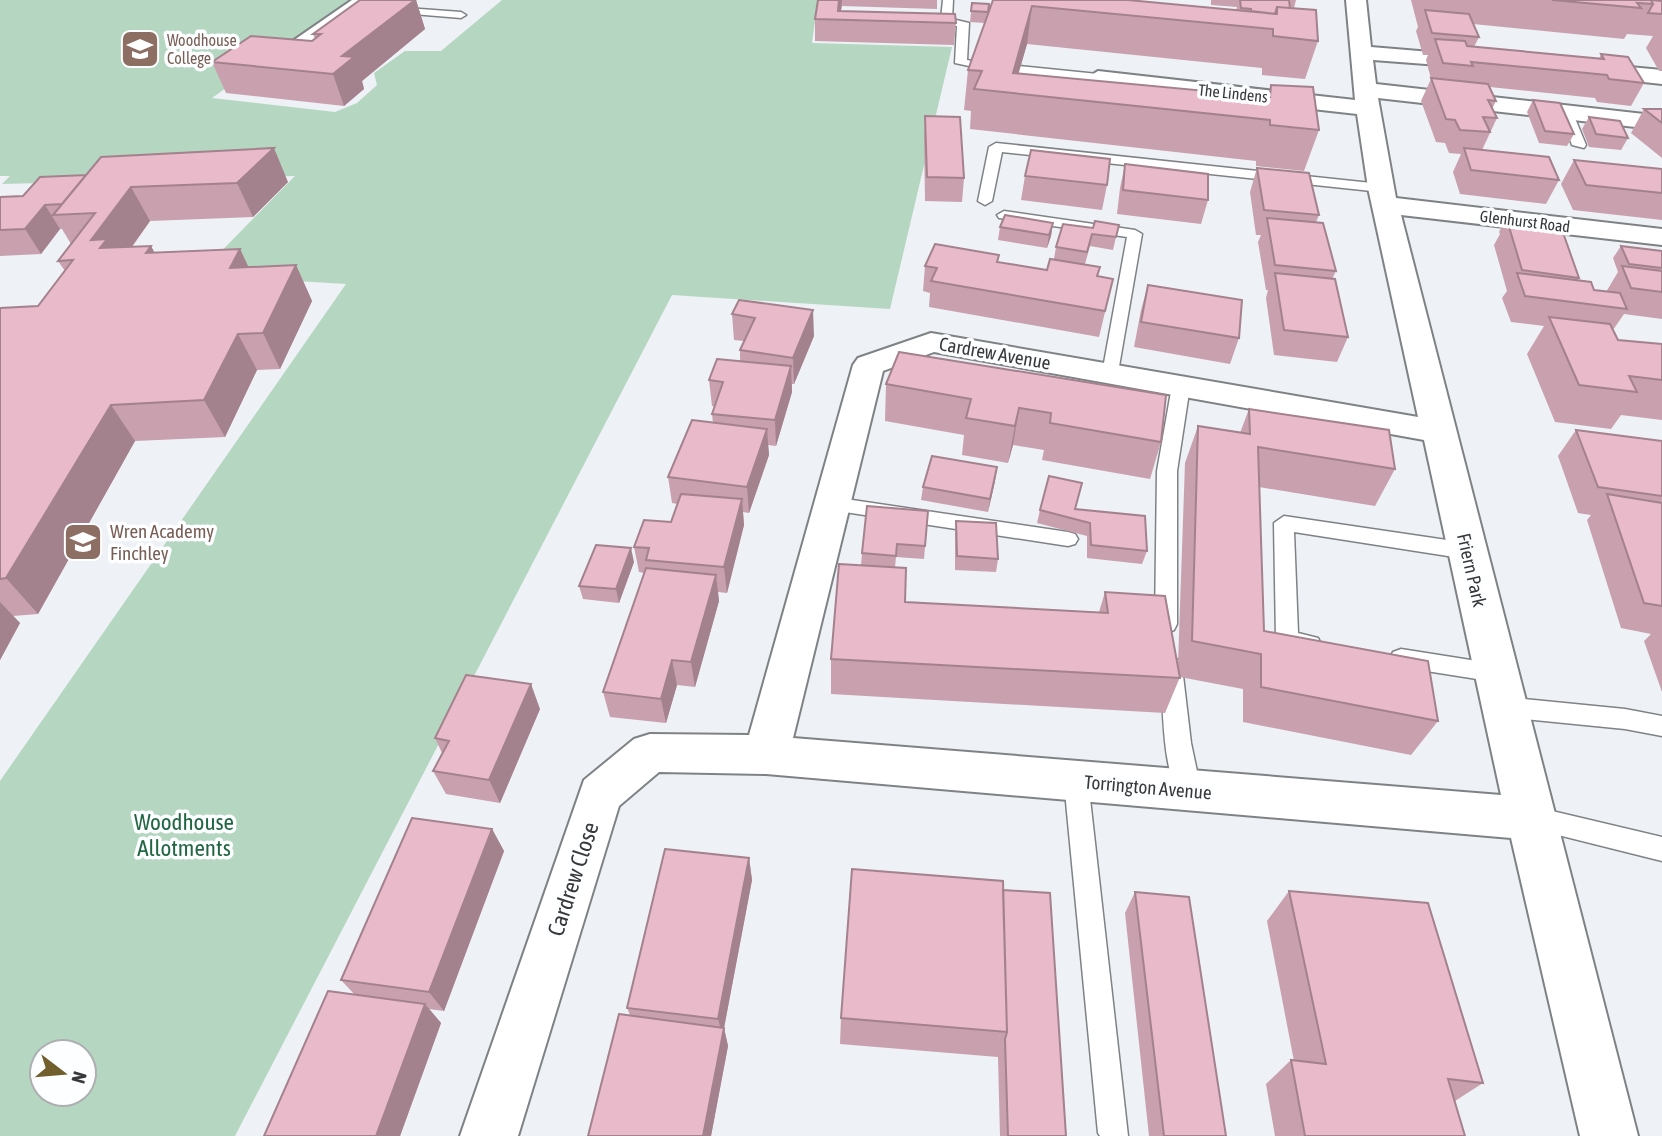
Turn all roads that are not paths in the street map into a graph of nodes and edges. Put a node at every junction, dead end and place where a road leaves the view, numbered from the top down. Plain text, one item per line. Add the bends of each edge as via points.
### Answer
1 (948, 0) edge
2 (1356, 0) edge
3 (368, 6) edge
4 (461, 15) dead end
5 (919, 21) edge
6 (946, 22) junction
7 (292, 52) edge
8 (1361, 53) junction
9 (1497, 63) edge
10 (979, 66) edge
11 (1566, 69) edge
12 (1019, 70) edge
13 (1662, 76) edge
14 (1098, 78) joint
15 (1366, 99) junction
16 (1566, 111) junction
17 (1662, 123) edge
18 (1579, 145) dead end
19 (1384, 196) junction
20 (985, 201) dead end
21 (1004, 215) edge
22 (1662, 237) edge
23 (1111, 374) junction
24 (1181, 386) junction
25 (1440, 432) junction
26 (832, 504) junction
27 (1069, 538) dead end
28 (1467, 551) junction
29 (1326, 646) edge
30 (1378, 654) edge
31 (1500, 690) junction
32 (1662, 726) edge
33 (766, 755) junction
34 (1076, 780) junction
35 (1188, 790) junction
36 (1530, 818) junction
37 (1662, 849) edge
38 (1114, 1133) dead end
39 (489, 1136) edge
40 (1609, 1136) edge

1 - 6 lane
2 - 8 street, Friern Park
3 - 4 lane
3 - 7 street
5 - 6 lane
6 - 10 lane via 963,23 961,63
8 - 9 street
8 - 15 street, Friern Park
11 - 13 street
12 - 14 lane
14 - 15 street, The Lindens
15 - 16 street, The Lindens
15 - 19 street, Friern Park
16 - 17 street, The Lindens
16 - 18 lane
19 - 20 lane via 996,147
19 - 22 street, Glenhurst Road
19 - 25 street, Friern Park
21 - 23 lane via 1135,234
23 - 24 street, Cardrew Avenue
23 - 26 street, Cardrew Avenue via 931,342 869,365
24 - 25 street, Cardrew Avenue
24 - 35 lane via 1167,471 1164,603
25 - 28 street, Friern Park
26 - 27 lane
26 - 33 street, Cardrew Avenue
28 - 29 lane via 1284,523 1287,640
28 - 31 street, Friern Park
30 - 31 lane
31 - 32 lane
31 - 36 street, Friern Park
33 - 34 street, Torrington Avenue
33 - 39 street, Cardrew Close via 650,753 600,794
34 - 35 street, Torrington Avenue
34 - 38 lane
35 - 36 street, Torrington Avenue
36 - 37 lane
36 - 40 street, Friern Park

